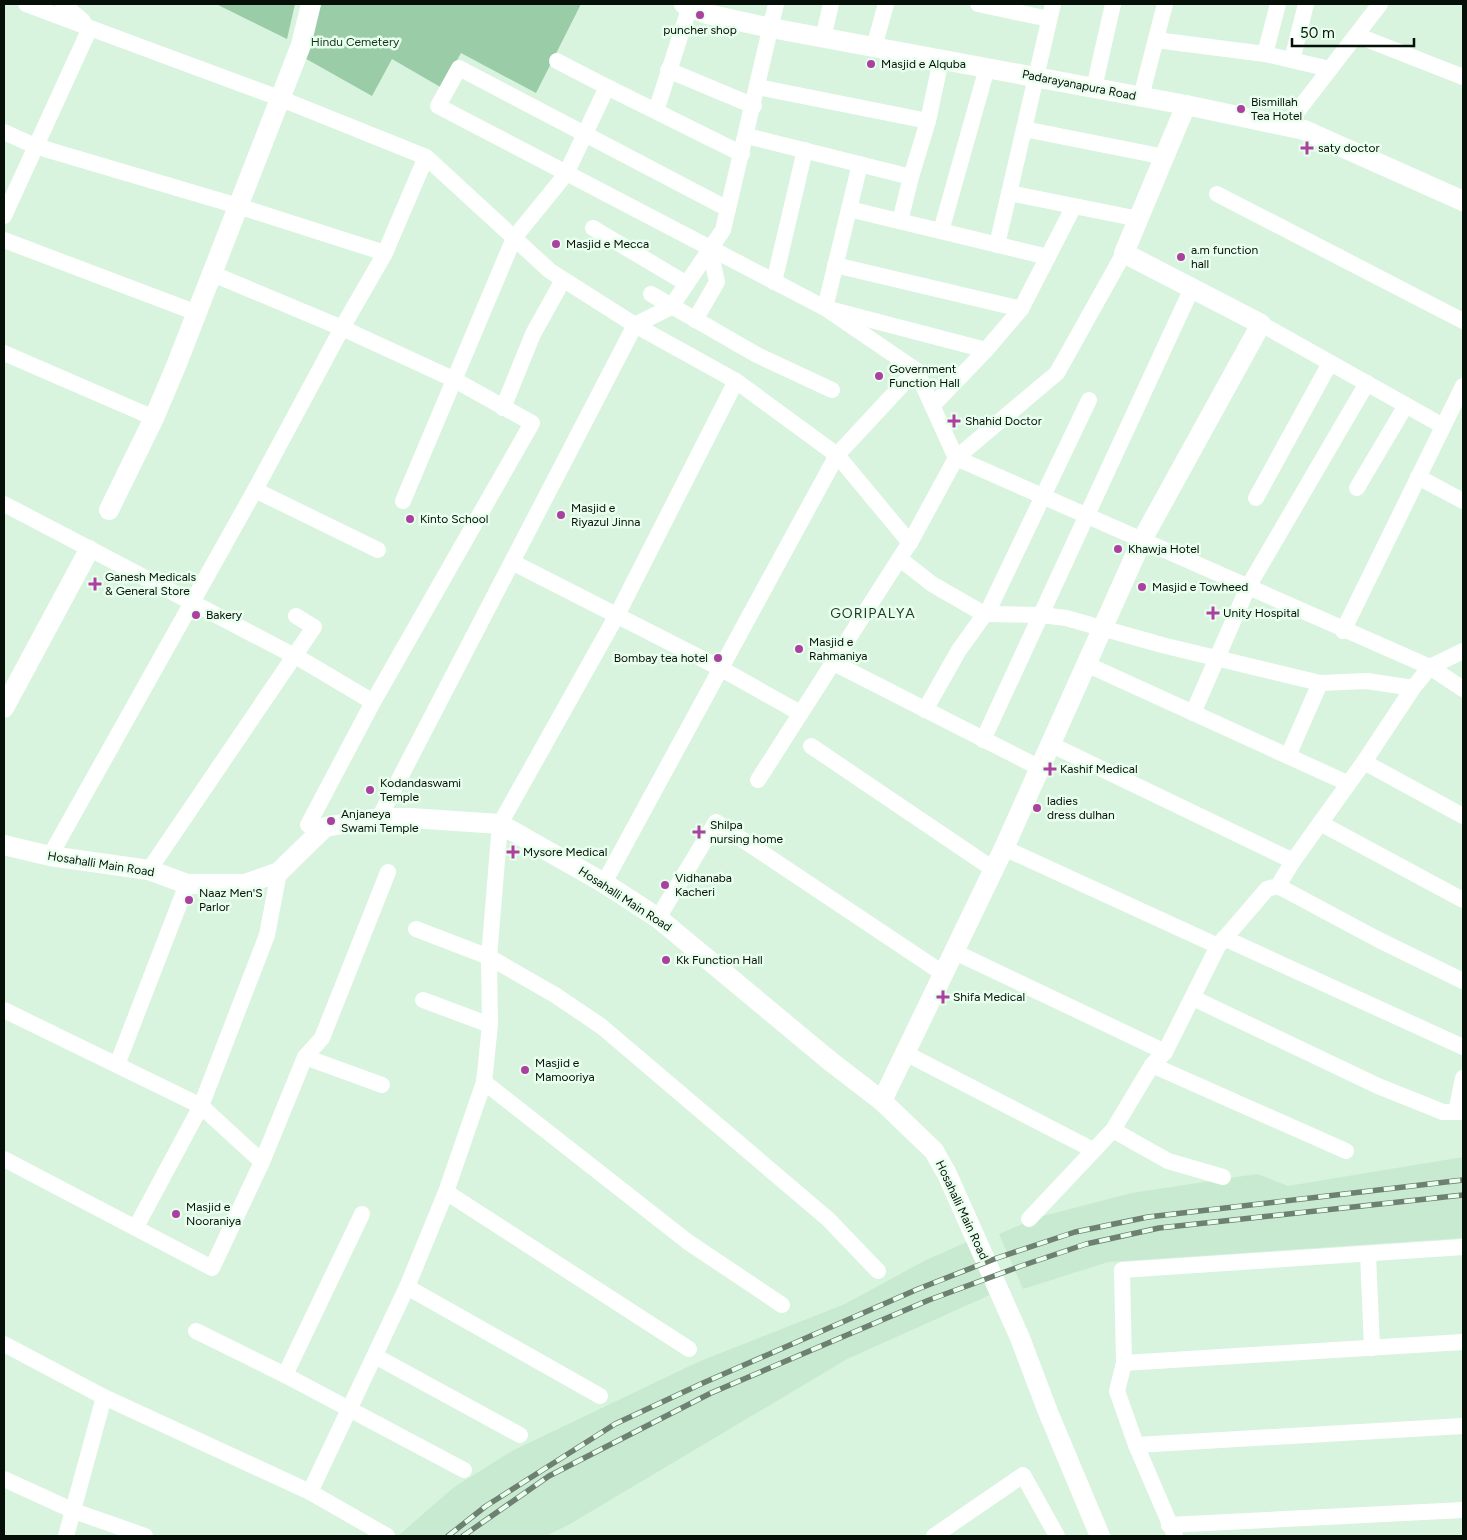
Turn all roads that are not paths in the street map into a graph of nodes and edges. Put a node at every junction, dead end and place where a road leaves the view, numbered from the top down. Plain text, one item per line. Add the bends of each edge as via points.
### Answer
1 (26, 4) edge
2 (63, 4) edge
3 (312, 4) edge
4 (776, 4) edge
5 (831, 4) edge
6 (886, 4) edge
7 (1112, 4) edge
8 (1165, 4) edge
9 (1278, 4) edge
10 (1306, 4) edge
11 (1380, 4) edge
12 (687, 5) edge
13 (989, 5) edge
14 (1051, 11) edge
15 (90, 28) junction
16 (771, 28) junction
17 (1356, 35) junction
18 (822, 38) junction
19 (1156, 40) junction
20 (874, 47) junction
21 (1265, 54) junction
22 (941, 60) junction
23 (1292, 60) junction
24 (557, 61) dead end
25 (987, 68) junction
26 (1330, 69) junction
27 (668, 70) junction
28 (1036, 77) junction
29 (1463, 77) edge
30 (607, 87) junction
31 (758, 87) junction
32 (1094, 88) junction
33 (1141, 97) junction
34 (279, 98) junction
35 (1186, 105) junction
36 (754, 106) junction
37 (656, 111) junction
38 (928, 121) junction
39 (1286, 126) junction
40 (1024, 129) junction
41 (4, 132) edge
42 (586, 134) junction
43 (747, 136) junction
44 (35, 146) junction
45 (805, 150) junction
46 (742, 154) junction
47 (426, 157) junction
48 (1165, 157) junction
49 (860, 164) junction
50 (566, 174) junction
51 (911, 177) junction
52 (1009, 193) junction
53 (1217, 194) dead end
54 (1463, 201) edge
55 (238, 206) junction
56 (1074, 206) junction
57 (728, 209) junction
58 (849, 209) junction
59 (4, 216) edge
60 (1139, 219) junction
61 (900, 221) junction
62 (593, 228) dead end
63 (941, 231) junction
64 (514, 238) junction
65 (4, 240) edge
66 (997, 245) junction
67 (710, 250) junction
68 (1124, 253) junction
69 (385, 254) junction
70 (1048, 257) junction
71 (835, 265) junction
72 (213, 274) junction
73 (563, 280) junction
74 (774, 282) junction
75 (687, 284) junction
76 (1192, 288) junction
77 (651, 294) dead end
78 (671, 306) junction
79 (825, 308) junction
80 (1021, 309) junction
81 (197, 313) junction
82 (695, 320) junction
83 (1463, 321) edge
84 (1261, 324) junction
85 (635, 325) junction
86 (342, 328) junction
87 (986, 350) junction
88 (4, 353) edge
89 (1330, 362) junction
90 (916, 370) junction
91 (453, 379) junction
92 (736, 382) junction
93 (1367, 383) junction
94 (1463, 386) edge
95 (832, 390) dead end
96 (1089, 400) dead end
97 (933, 405) junction
98 (1406, 405) junction
99 (503, 408) junction
100 (154, 418) junction
101 (1443, 426) junction
102 (837, 455) junction
103 (956, 458) junction
104 (1418, 477) junction
105 (1357, 488) dead end
106 (255, 490) junction
107 (1043, 497) junction
108 (1256, 498) dead end
109 (403, 501) dead end
110 (1463, 501) edge
111 (4, 504) edge
112 (109, 510) dead end
113 (1087, 518) junction
114 (1142, 540) junction
115 (910, 543) junction
116 (89, 550) junction
117 (378, 550) dead end
118 (900, 559) junction
119 (512, 562) junction
120 (1248, 587) junction
121 (192, 603) junction
122 (984, 614) junction
123 (617, 615) junction
124 (1041, 615) junction
125 (296, 616) dead end
126 (1102, 627) junction
127 (1343, 631) junction
128 (1463, 650) edge
129 (293, 656) junction
130 (1217, 657) junction
131 (832, 662) junction
132 (1086, 664) junction
133 (720, 668) junction
134 (1430, 668) junction
135 (1320, 683) junction
136 (1413, 688) junction
137 (1463, 689) edge
138 (373, 702) junction
139 (4, 708) edge
140 (925, 710) junction
141 (800, 713) junction
142 (1193, 713) junction
143 (983, 740) junction
144 (1050, 744) junction
145 (811, 746) dead end
146 (1288, 756) junction
147 (1364, 762) junction
148 (1040, 768) junction
149 (758, 780) dead end
150 (1347, 783) junction
151 (1463, 816) edge
152 (379, 818) junction
153 (1320, 823) junction
154 (500, 824) junction
155 (325, 827) junction
156 (4, 845) edge
157 (1004, 848) junction
158 (50, 856) junction
159 (1293, 861) junction
160 (993, 869) junction
161 (149, 870) junction
162 (279, 872) junction
163 (388, 872) dead end
164 (604, 883) junction
165 (187, 884) junction
166 (1278, 886) junction
167 (1463, 900) edge
168 (658, 918) junction
169 (416, 929) dead end
170 (1221, 942) junction
171 (955, 952) junction
172 (489, 956) junction
173 (944, 974) junction
174 (1463, 981) edge
175 (1193, 998) junction
176 (423, 1000) dead end
177 (4, 1010) edge
178 (490, 1025) junction
179 (1463, 1047) edge
180 (1165, 1052) junction
181 (905, 1053) junction
182 (305, 1057) junction
183 (117, 1065) junction
184 (1152, 1065) junction
185 (1463, 1078) edge
186 (484, 1082) junction
187 (382, 1085) dead end
188 (882, 1101) junction
189 (201, 1106) junction
190 (1460, 1112) edge
191 (1113, 1130) junction
192 (1093, 1150) junction
193 (1346, 1151) dead end
194 (4, 1159) edge
195 (262, 1162) junction
196 (1223, 1177) dead end
197 (446, 1192) junction
198 (362, 1214) dead end
199 (1029, 1219) dead end
200 (136, 1227) junction
201 (1463, 1247) edge
202 (1368, 1254) junction
203 (878, 1271) dead end
204 (407, 1287) junction
205 (782, 1305) dead end
206 (196, 1331) dead end
207 (1463, 1342) edge
208 (4, 1344) edge
209 (1372, 1348) junction
210 (689, 1350) dead end
211 (375, 1356) junction
212 (1124, 1363) junction
213 (285, 1375) junction
214 (600, 1396) dead end
215 (104, 1397) junction
216 (350, 1411) junction
217 (1463, 1426) edge
218 (520, 1435) dead end
219 (1136, 1445) junction
220 (464, 1470) dead end
221 (4, 1479) edge
222 (310, 1492) junction
223 (1463, 1510) edge
224 (74, 1511) junction
225 (1172, 1531) edge
226 (66, 1536) edge
227 (146, 1536) edge
228 (387, 1536) edge
229 (934, 1536) edge
230 (1057, 1536) edge
231 (1100, 1536) edge

1 - 15 street
2 - 15 street
3 - 34 street via 301,45
4 - 16 street
5 - 18 street
6 - 20 street
7 - 32 street
8 - 19 street
9 - 21 street
10 - 23 street
11 - 17 street
12 - 16 street, Padarayanapura Road via 708,14
12 - 27 street
13 - 14 street
14 - 28 street
15 - 34 street
15 - 44 street
16 - 18 street, Padarayanapura Road
16 - 31 street
17 - 26 street
17 - 29 street
18 - 20 street, Padarayanapura Road
19 - 21 street
19 - 33 street
20 - 22 street, Padarayanapura Road
21 - 23 street
22 - 25 street, Padarayanapura Road
22 - 38 street
23 - 26 street
24 - 30 street
25 - 28 street, Padarayanapura Road
25 - 63 street
26 - 39 street
27 - 36 street
27 - 37 street
28 - 32 street, Padarayanapura Road
28 - 40 street
30 - 37 street
30 - 42 street
31 - 36 street
31 - 38 street
32 - 33 street, Padarayanapura Road
33 - 35 street, Padarayanapura Road
34 - 47 street
34 - 55 street
35 - 39 street, Padarayanapura Road
35 - 48 street
36 - 43 street
37 - 46 street
38 - 51 street
39 - 54 street, Padarayanapura Road via 1304,130
40 - 48 street
40 - 52 street
41 - 44 street
42 - 50 street
42 - 50 street via 459,68 438,106
42 - 57 street
43 - 45 street
43 - 46 street
44 - 55 street
44 - 59 street
45 - 49 street
45 - 74 street
46 - 57 street
47 - 64 street
47 - 69 street
48 - 60 street
49 - 51 street
49 - 58 street
50 - 64 street
50 - 67 street
51 - 61 street
52 - 56 street
52 - 66 street
53 - 83 street
55 - 69 street
55 - 72 street
56 - 60 street
56 - 70 street
57 - 67 street via 723,230
58 - 61 street
58 - 71 street
60 - 68 street
61 - 63 street
62 - 75 street
63 - 66 street
64 - 73 street
64 - 91 street
65 - 81 street
66 - 70 street
67 - 74 street
67 - 75 street
67 - 82 street via 716,282
68 - 76 street
68 - 103 street via 1056,373
69 - 86 street
70 - 80 street
71 - 79 street
71 - 80 street
72 - 81 street
72 - 86 street
73 - 85 street
73 - 99 street via 533,334
74 - 79 street
75 - 78 street
76 - 84 street
76 - 113 street
77 - 78 street
78 - 82 street
78 - 85 street
79 - 87 street
79 - 90 street
80 - 87 street
81 - 100 street
82 - 95 street via 758,355
84 - 89 street
84 - 114 street
85 - 92 street
85 - 119 street
86 - 91 street
86 - 106 street
87 - 97 street
88 - 100 street
89 - 93 street
89 - 108 street
90 - 97 street
90 - 102 street
91 - 99 street
91 - 109 street
92 - 102 street
92 - 123 street
93 - 98 street
93 - 120 street
94 - 101 street
96 - 107 street
97 - 103 street
98 - 101 street
98 - 105 street
99 - 138 street via 532,422
100 - 112 street
101 - 104 street
102 - 115 street
102 - 133 street
103 - 107 street
103 - 115 street
104 - 110 street
104 - 127 street
106 - 117 street
106 - 121 street
107 - 113 street
107 - 122 street
111 - 116 street
113 - 114 street
113 - 124 street
114 - 120 street
114 - 126 street
115 - 118 street
116 - 121 street
116 - 139 street
118 - 122 street via 932,584
118 - 131 street
119 - 123 street
119 - 152 street
120 - 127 street
120 - 130 street
121 - 129 street
121 - 158 street
122 - 124 street
122 - 140 street
123 - 133 street
123 - 154 street
124 - 126 street
124 - 143 street
125 - 129 street via 314,627
126 - 130 street
126 - 132 street
127 - 134 street
128 - 134 street
129 - 138 street
129 - 161 street
130 - 135 street
130 - 142 street
131 - 140 street
131 - 141 street
132 - 142 street
132 - 144 street
133 - 141 street
133 - 164 street
134 - 136 street
134 - 137 street
135 - 136 street via 1367,681
135 - 146 street
136 - 147 street
138 - 155 street via 308,825
140 - 143 street
141 - 149 street
142 - 146 street
143 - 148 street
144 - 148 street
144 - 159 street
145 - 160 street
146 - 150 street
147 - 150 street
147 - 151 street
148 - 157 street
150 - 153 street
152 - 154 street, Hosahalli Main Road
152 - 155 street, Hosahalli Main Road
153 - 159 street
153 - 167 street
154 - 164 street, Hosahalli Main Road
154 - 172 street
155 - 162 street, Hosahalli Main Road
156 - 158 street, Hosahalli Main Road
157 - 160 street
157 - 170 street
158 - 161 street, Hosahalli Main Road
159 - 166 street
160 - 171 street
161 - 165 street, Hosahalli Main Road
162 - 165 street, Hosahalli Main Road via 245,884
162 - 189 street via 267,935
163 - 182 street via 322,1038
164 - 168 street, Hosahalli Main Road
165 - 183 street
166 - 170 street via 1267,889
166 - 174 street
168 - 173 street via 716,822
168 - 188 street, Hosahalli Main Road
169 - 172 street
170 - 175 street
170 - 179 street
171 - 173 street
171 - 180 street
172 - 178 street
172 - 203 street via 601,1026 828,1219
173 - 181 street
175 - 180 street
175 - 190 street via 1378,1086 1443,1112
176 - 178 street
177 - 183 street
178 - 186 street
180 - 184 street
181 - 188 street
181 - 192 street
182 - 187 street
182 - 195 street
183 - 189 street
184 - 191 street
184 - 193 street
185 - 190 street
186 - 197 street
186 - 205 street via 688,1242
188 - 231 street, Hosahalli Main Road via 934,1152 947,1174 1020,1338
189 - 195 street
189 - 200 street
191 - 192 street
191 - 196 street via 1168,1160
192 - 199 street
194 - 200 street
195 - 200 street via 212,1268
197 - 204 street
197 - 210 street
198 - 213 street
201 - 202 street
202 - 209 street
202 - 212 street via 1122,1270
204 - 211 street
204 - 214 street
206 - 213 street
207 - 209 street
208 - 215 street
209 - 212 street
211 - 216 street
211 - 218 street
212 - 219 street via 1117,1391
213 - 216 street
215 - 222 street
215 - 224 street
216 - 220 street
216 - 222 street
217 - 219 street
219 - 225 street
221 - 224 street
222 - 228 street
223 - 225 street
224 - 226 street
224 - 227 street
229 - 230 street via 1023,1475

